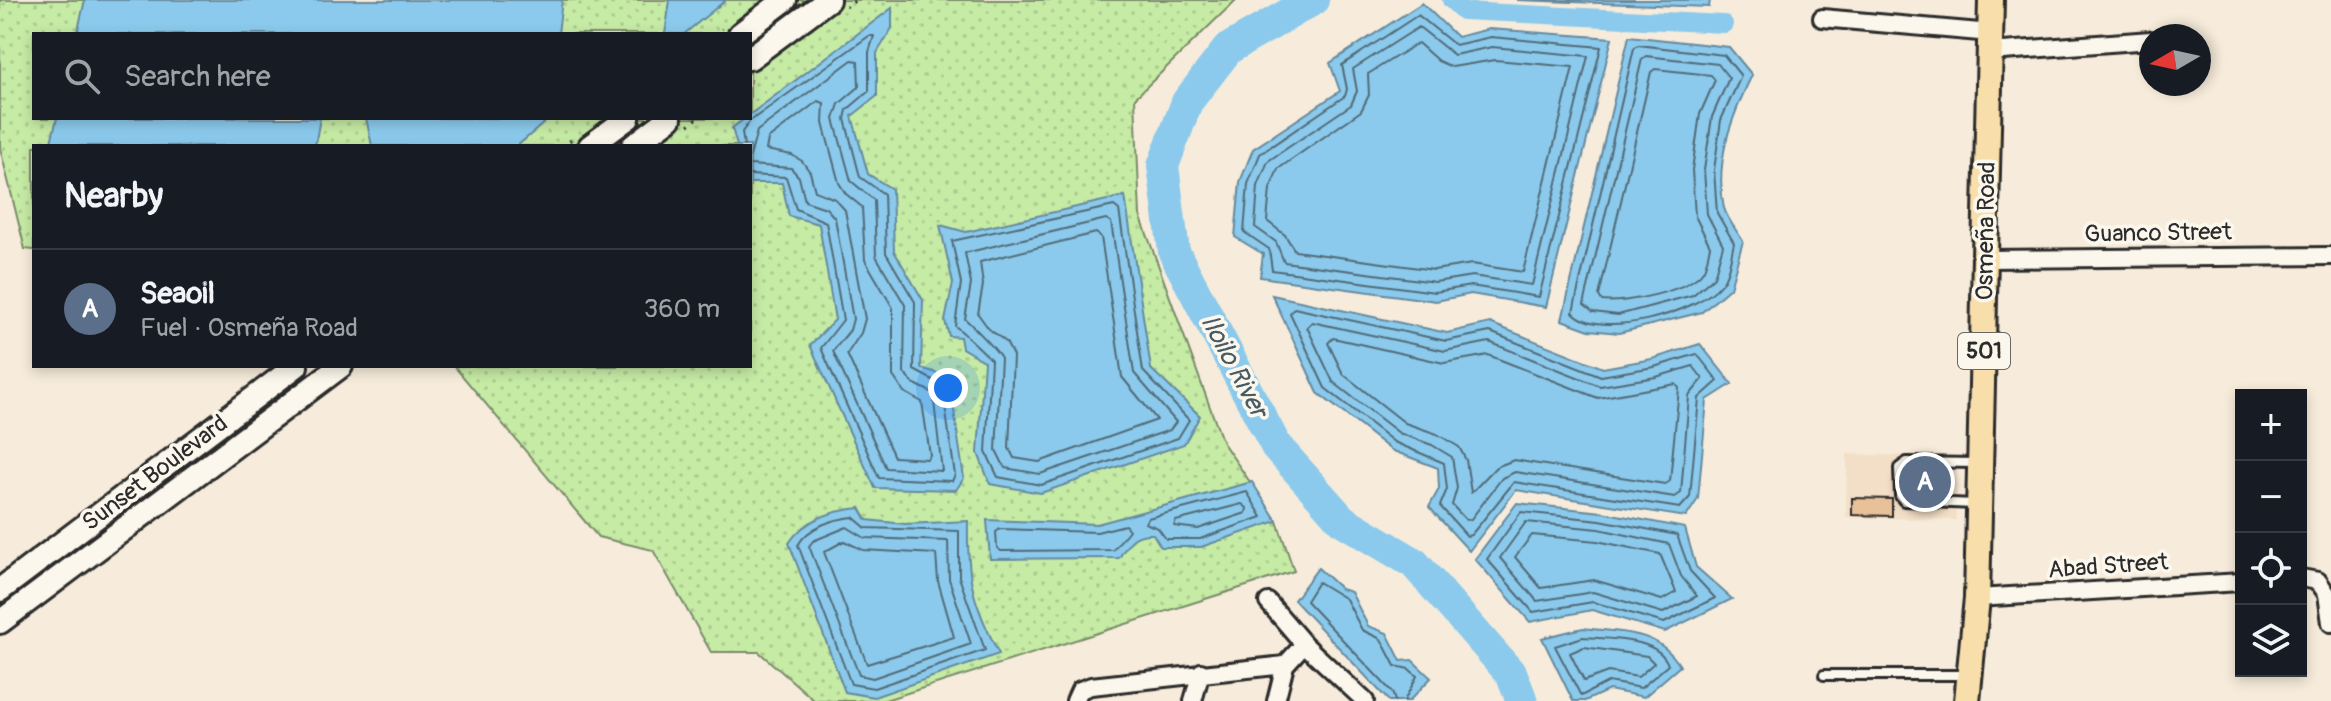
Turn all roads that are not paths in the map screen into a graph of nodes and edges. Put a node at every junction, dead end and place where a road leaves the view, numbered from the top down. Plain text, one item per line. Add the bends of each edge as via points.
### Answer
1 (785, 0) edge
2 (828, 0) edge
3 (1991, 0) edge
4 (1822, 18) dead end
5 (743, 32) edge
6 (2139, 40) edge
7 (1990, 43) junction
8 (752, 57) edge
9 (625, 120) edge
10 (667, 120) edge
11 (593, 144) edge
12 (636, 144) edge
13 (2331, 256) edge
14 (1986, 259) junction
15 (293, 368) edge
16 (338, 368) edge
17 (1981, 464) junction
18 (1980, 504) junction
19 (2307, 579) edge
20 (2235, 582) edge
21 (0, 590) edge
22 (1977, 598) junction
23 (1268, 602) dead end
24 (0, 622) edge
25 (2331, 623) edge
26 (1304, 644) junction
27 (1285, 665) junction
28 (1201, 672) junction
29 (1824, 675) dead end
30 (1970, 675) junction
31 (1358, 698) edge
32 (1075, 701) edge
33 (1193, 701) edge
34 (1276, 701) edge
35 (1967, 701) edge

1 - 5 main road
2 - 8 main road
3 - 7 main road, Osmeña Road / 501
4 - 7 street
6 - 7 street
7 - 14 main road, Osmeña Road / 501
9 - 11 main road
10 - 12 main road
13 - 14 street, Guanco Street
14 - 17 main road, Osmeña Road / 501
15 - 21 main road, Sunset Boulevard
16 - 24 main road, Sunset Boulevard
17 - 18 main road, Osmeña Road / 501
17 - 18 lane via 1907,462 1899,468 1900,496 1910,503
18 - 22 main road, Osmeña Road / 501
19 - 25 street via 2318,581 2327,594
20 - 22 street, Abad Street
22 - 30 main road, Osmeña Road / 501
23 - 26 street
26 - 27 street
26 - 31 street
27 - 28 street
27 - 34 street
28 - 32 street via 1091,686 1080,690
28 - 33 street
29 - 30 lane
30 - 35 main road, Osmeña Road / 501

